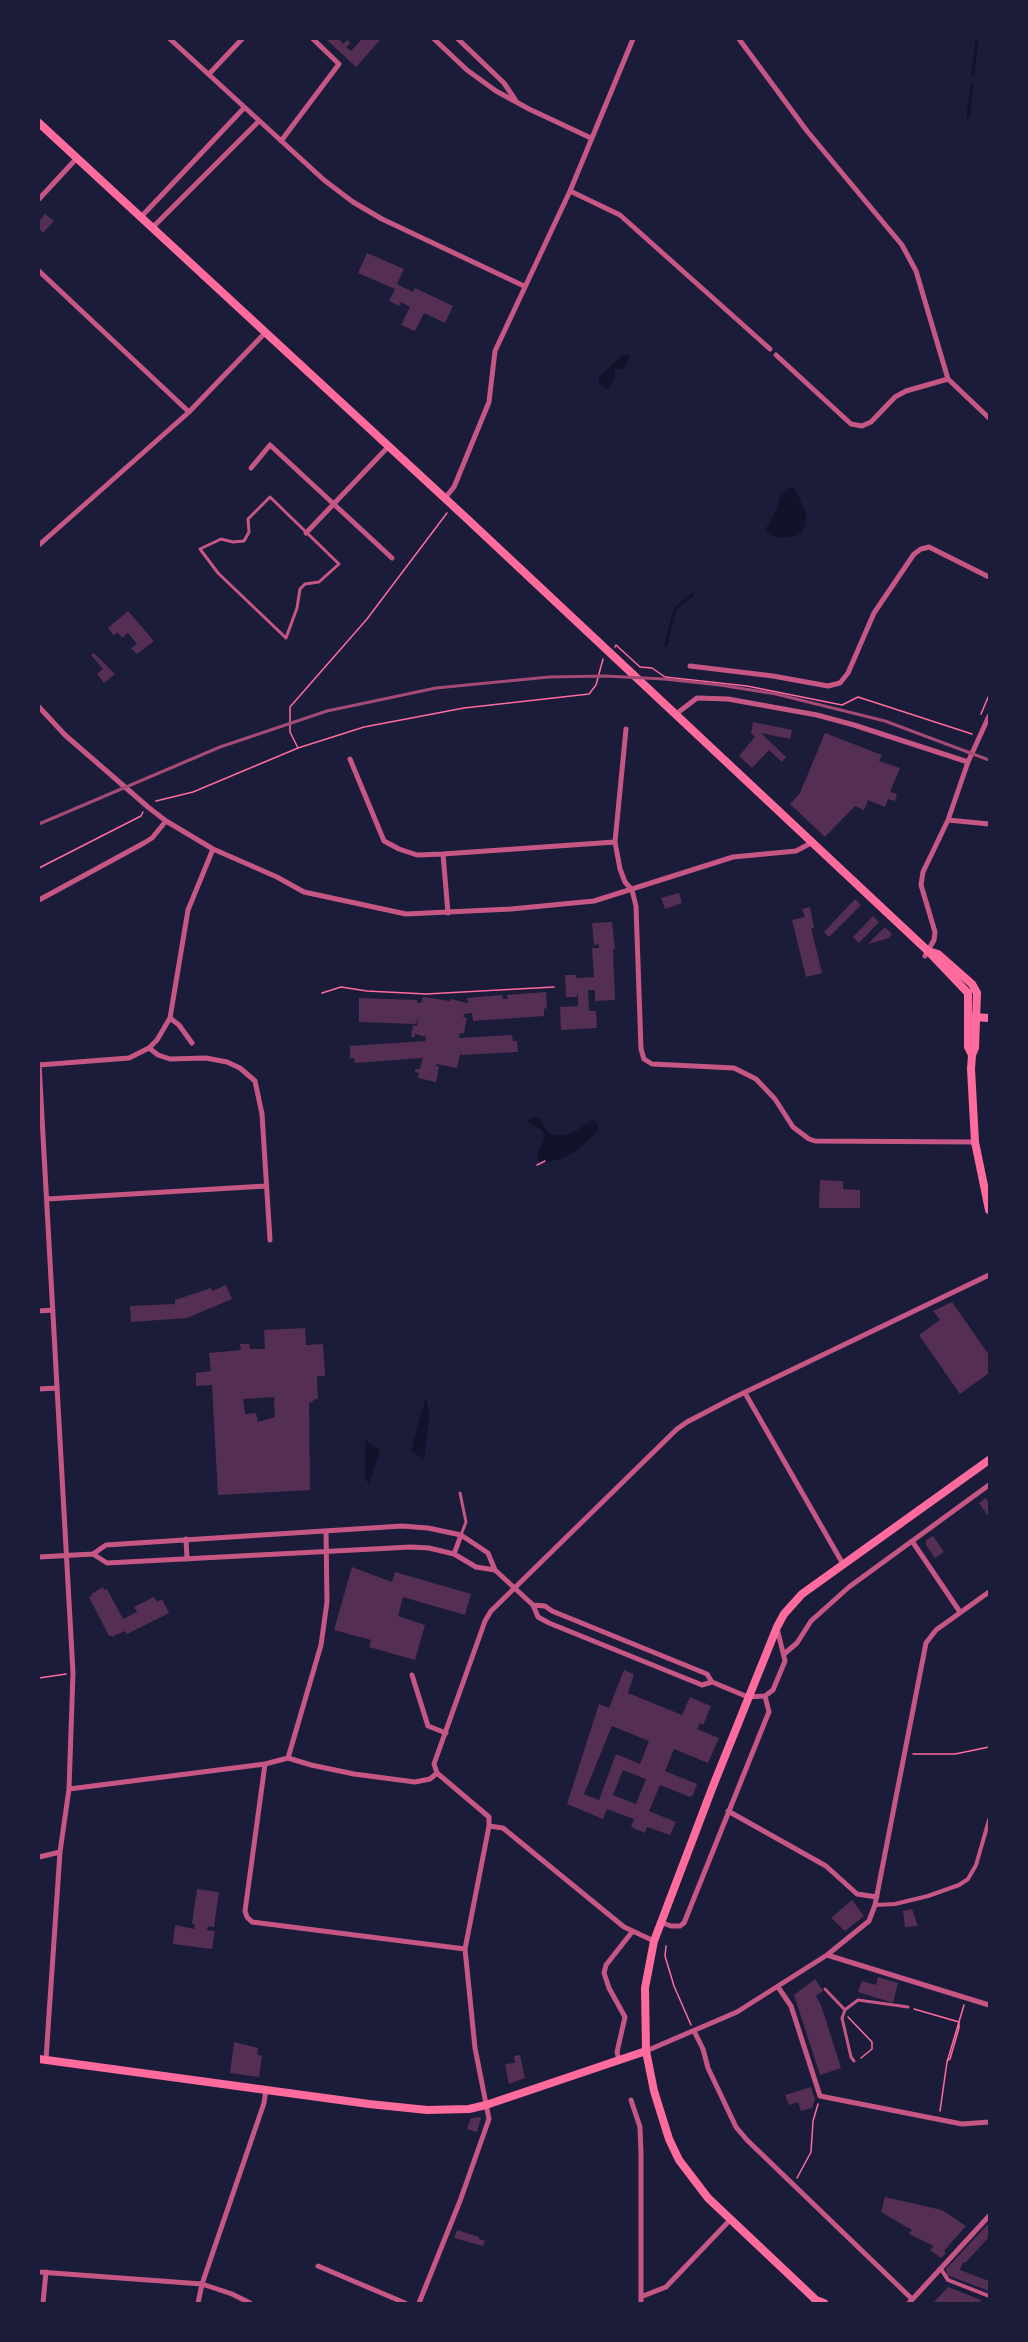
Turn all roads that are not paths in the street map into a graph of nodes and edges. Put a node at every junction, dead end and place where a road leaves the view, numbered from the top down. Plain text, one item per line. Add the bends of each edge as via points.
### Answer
1 (170, 39) edge
2 (242, 39) edge
3 (313, 39) edge
4 (434, 39) edge
5 (458, 39) edge
6 (633, 39) edge
7 (739, 39) edge
8 (209, 74) junction
9 (517, 103) junction
10 (244, 108) junction
11 (259, 121) junction
12 (39, 123) edge
13 (591, 138) junction
14 (281, 141) junction
15 (77, 158) junction
16 (570, 190) junction
17 (39, 199) edge
18 (140, 218) junction
19 (152, 228) junction
20 (39, 271) edge
21 (525, 286) junction
22 (264, 334) junction
23 (770, 349) dead end
24 (776, 355) dead end
25 (948, 379) junction
26 (189, 411) junction
27 (989, 418) edge
28 (388, 447) junction
29 (250, 468) dead end
30 (445, 498) junction
31 (334, 503) junction
32 (306, 533) junction
33 (39, 545) edge
34 (392, 558) dead end
35 (989, 577) edge
36 (690, 666) dead end
37 (39, 707) edge
38 (676, 714) junction
39 (989, 716) edge
40 (626, 729) dead end
41 (350, 759) dead end
42 (968, 762) junction
43 (948, 820) junction
44 (166, 821) junction
45 (989, 824) edge
46 (615, 842) junction
47 (813, 842) junction
48 (213, 849) junction
49 (443, 854) junction
50 (632, 890) junction
51 (39, 900) edge
52 (448, 913) junction
53 (926, 953) junction
54 (973, 1017) junction
55 (170, 1018) junction
56 (989, 1018) edge
57 (192, 1043) dead end
58 (149, 1048) junction
59 (39, 1065) edge
60 (975, 1142) junction
61 (266, 1186) junction
62 (47, 1199) junction
63 (989, 1210) edge
64 (270, 1240) dead end
65 (989, 1275) edge
66 (39, 1311) edge
67 (53, 1311) junction
68 (57, 1388) junction
69 (39, 1389) edge
70 (745, 1393) junction
71 (989, 1460) edge
72 (989, 1485) edge
73 (460, 1493) dead end
74 (326, 1532) junction
75 (461, 1535) junction
76 (186, 1539) junction
77 (912, 1541) junction
78 (327, 1549) junction
79 (93, 1554) junction
80 (454, 1554) junction
81 (67, 1556) junction
82 (39, 1557) edge
83 (187, 1559) junction
84 (843, 1564) junction
85 (495, 1570) junction
86 (514, 1588) junction
87 (989, 1592) edge
88 (533, 1605) junction
89 (960, 1612) junction
90 (777, 1627) junction
91 (784, 1654) junction
92 (412, 1675) dead end
93 (712, 1682) junction
94 (765, 1696) junction
95 (748, 1697) junction
96 (446, 1733) junction
97 (288, 1758) junction
98 (265, 1764) junction
99 (437, 1773) junction
100 (69, 1789) junction
101 (728, 1811) junction
102 (989, 1820) edge
103 (489, 1826) junction
104 (60, 1852) junction
105 (39, 1857) edge
106 (877, 1897) junction
107 (875, 1905) junction
108 (660, 1922) junction
109 (632, 1932) junction
110 (654, 1941) junction
111 (465, 1949) junction
112 (827, 1955) junction
113 (778, 1987) junction
114 (825, 1989) dead end
115 (989, 2006) edge
116 (908, 2007) road end
117 (845, 2010) junction
118 (694, 2031) junction
119 (646, 2051) junction
120 (43, 2059) edge
121 (619, 2060) junction
122 (854, 2061) road end
123 (266, 2089) junction
124 (632, 2100) dead end
125 (486, 2105) junction
126 (989, 2122) edge
127 (989, 2216) edge
128 (728, 2222) junction
129 (318, 2266) dead end
130 (941, 2269) junction
131 (42, 2272) edge
132 (202, 2284) junction
133 (643, 2296) junction
134 (989, 2296) edge
135 (911, 2301) edge
136 (819, 2302) edge
137 (43, 2303) edge
138 (198, 2303) edge
139 (250, 2303) edge
140 (405, 2303) edge
141 (419, 2303) edge
142 (641, 2303) edge

1 - 8 street
2 - 8 street
3 - 14 street via 339,64
4 - 9 street via 467,70
5 - 9 street via 504,83
6 - 13 street
7 - 25 street via 807,131 910,258
8 - 10 street
9 - 13 street
10 - 11 street
10 - 18 street
11 - 14 street
11 - 19 street
12 - 15 main road
13 - 16 street
14 - 21 street via 353,202
15 - 17 street
15 - 18 main road
16 - 21 street
16 - 23 street via 620,215
18 - 19 main road
19 - 22 main road
20 - 26 street
21 - 30 street via 495,351 489,402 454,487
22 - 26 street
22 - 28 main road
24 - 25 street via 851,424 862,426 906,390
25 - 27 street
26 - 33 street
28 - 30 main road
28 - 31 street
29 - 31 street via 270,445
30 - 38 main road
31 - 32 street
31 - 34 street
32 - 32 lane via 339,564 319,582 300,588 286,638 218,573 200,549 221,539 244,541 249,532 248,519 270,497
35 - 36 street via 929,547 921,549 874,613 840,683 828,686
37 - 44 street via 65,735
38 - 42 street via 697,698 729,699 845,722
38 - 47 main road
39 - 42 street
40 - 46 street
41 - 49 street via 384,841 417,855
42 - 43 street
43 - 45 street
43 - 53 street via 923,872 921,885 936,932
44 - 48 street
44 - 51 street via 144,843
46 - 49 street
46 - 50 street via 620,869
47 - 50 street via 799,851 734,857
47 - 53 main road
48 - 52 street via 304,892 406,914
48 - 55 street via 188,910
49 - 52 street
50 - 52 street via 594,901
50 - 60 street via 644,1059 652,1064 734,1068 756,1079 793,1127 815,1141
53 - 54 main road via 938,954 972,984
54 - 56 main road
54 - 60 main road
55 - 57 street
55 - 58 street via 158,1041
58 - 59 street via 129,1058
58 - 61 street via 170,1059 227,1062 255,1081 262,1114
59 - 62 street
60 - 63 main road
61 - 62 street
61 - 64 street
62 - 67 street
65 - 70 street
66 - 67 street
67 - 68 street
68 - 69 street
68 - 81 street
70 - 84 street
70 - 86 street via 677,1429
71 - 84 main road
72 - 77 street
73 - 75 lane via 466,1522
74 - 75 street via 413,1527
74 - 76 street
74 - 78 street
75 - 80 street
75 - 85 street via 488,1553
76 - 79 street via 106,1545
76 - 83 street
77 - 89 street
77 - 91 street via 849,1587 811,1621 797,1643
78 - 80 street via 411,1546
78 - 83 street
78 - 97 street via 327,1602 321,1645
79 - 81 street
79 - 83 street via 107,1563
80 - 85 street via 476,1567
81 - 82 street
81 - 100 street via 72,1673
84 - 90 main road via 802,1594
85 - 86 street
86 - 88 street
86 - 96 street via 485,1621
87 - 89 street
88 - 93 street via 545,1605 707,1674
88 - 93 street via 538,1617 549,1623 702,1685
89 - 106 street via 936,1629 926,1643
90 - 91 street
90 - 95 main road
91 - 94 street via 785,1661 773,1690
92 - 96 street via 428,1726
93 - 95 street
94 - 95 street
94 - 101 street via 769,1712
95 - 108 main road
96 - 99 street via 434,1764
97 - 98 street
97 - 99 street via 354,1774 415,1782
98 - 100 street
98 - 111 street via 245,1911 252,1922
99 - 103 street via 489,1817
100 - 104 street
101 - 106 street via 826,1866 857,1894
101 - 108 street via 684,1923 671,1926
102 - 107 street via 968,1879 928,1896
103 - 109 street via 503,1828
103 - 111 street
104 - 105 street
104 - 120 street
106 - 107 street
107 - 112 street via 869,1921
108 - 110 main road
109 - 110 street
109 - 121 street via 604,1973 625,2017 617,2052
110 - 119 main road via 645,1988
111 - 125 street via 475,2048
112 - 113 street
112 - 115 street
113 - 118 street
113 - 126 street via 790,2007 820,2096 962,2124
114 - 117 lane
116 - 117 lane via 858,2000
117 - 122 lane via 842,2018
118 - 119 street
118 - 135 street via 736,2127
119 - 121 main road
119 - 128 main road via 654,2091 679,2160
120 - 123 main road
121 - 125 main road
123 - 125 main road via 428,2110
123 - 132 street
124 - 133 street via 640,2127
125 - 141 street via 486,2128
127 - 130 street
128 - 133 street via 666,2287
128 - 136 main road
129 - 140 street
130 - 134 street via 948,2280
130 - 135 street
131 - 132 street
131 - 137 street
132 - 138 street
132 - 139 street
133 - 142 street

